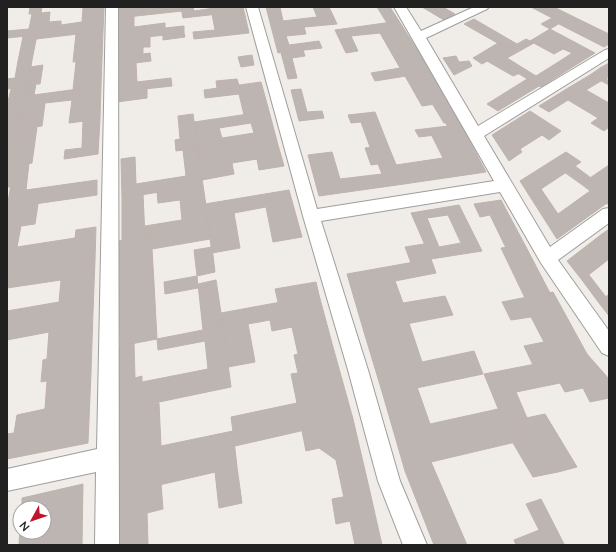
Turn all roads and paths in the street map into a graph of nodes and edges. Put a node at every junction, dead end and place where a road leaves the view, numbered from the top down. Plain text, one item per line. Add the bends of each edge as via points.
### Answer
1 (112, 7) edge
2 (252, 7) edge
3 (400, 7) edge
4 (483, 7) edge
5 (420, 37) junction
6 (609, 53) edge
7 (476, 134) junction
8 (506, 185) junction
9 (609, 214) edge
10 (311, 216) junction
11 (547, 258) junction
12 (609, 347) edge
13 (109, 458) junction
14 (7, 480) edge
15 (107, 545) edge
16 (415, 545) edge

1 - 13 street
2 - 10 street
3 - 5 street
4 - 5 street
5 - 7 street
6 - 7 street
7 - 8 street
8 - 10 street
8 - 11 street
9 - 11 street
10 - 16 street via 389,481
11 - 12 street
13 - 14 street
13 - 15 street

